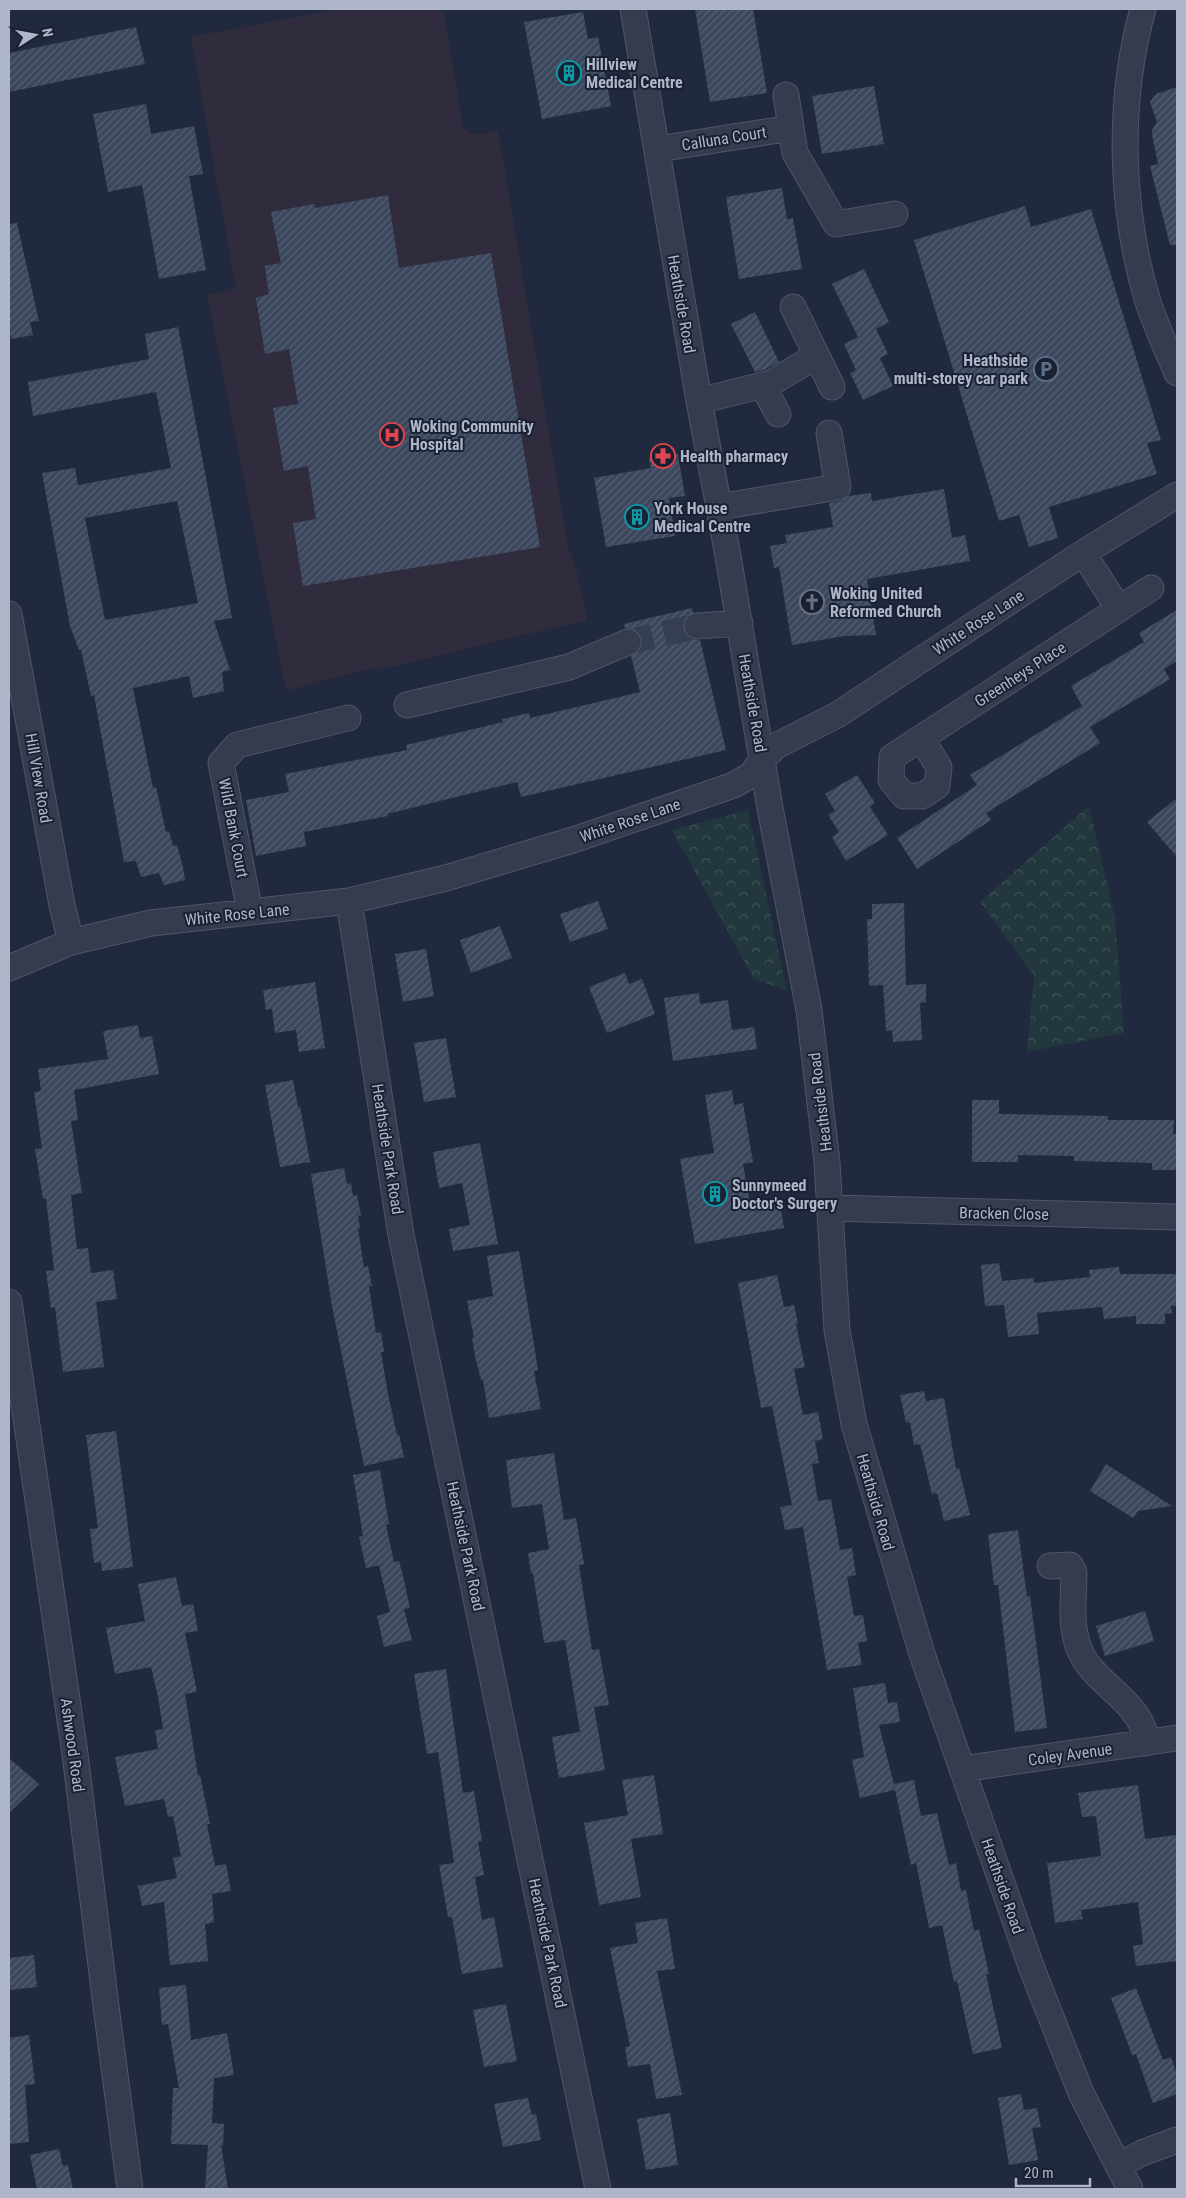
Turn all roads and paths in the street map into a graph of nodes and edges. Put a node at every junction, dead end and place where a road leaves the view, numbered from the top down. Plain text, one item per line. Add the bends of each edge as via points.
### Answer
1 (633, 9) edge
2 (1143, 9) edge
3 (786, 95) dead end
4 (791, 128) junction
5 (658, 149) junction
6 (895, 214) dead end
7 (793, 307) dead end
8 (816, 356) junction
9 (1177, 373) edge
10 (763, 386) junction
11 (832, 387) dead end
12 (699, 401) junction
13 (778, 414) dead end
14 (829, 433) dead end
15 (1177, 495) edge
16 (719, 507) junction
17 (1083, 553) junction
18 (1152, 588) dead end
19 (1119, 609) junction
20 (9, 614) edge
21 (740, 624) junction
22 (697, 626) tunnel mouth
23 (628, 642) tunnel mouth
24 (407, 705) dead end
25 (348, 718) dead end
26 (921, 738) dead end
27 (762, 760) junction
28 (349, 901) junction
29 (250, 912) junction
30 (72, 942) junction
31 (9, 968) edge
32 (830, 1208) junction
33 (1177, 1217) edge
34 (9, 1302) edge
35 (1050, 1566) dead end
36 (1177, 1738) edge
37 (1145, 1743) junction
38 (962, 1769) junction
39 (1177, 2140) edge
40 (1118, 2166) junction
41 (130, 2189) edge
42 (598, 2189) edge
43 (1130, 2189) edge

1 - 5 street, Heathside Road
2 - 9 street via 1128,96 1126,173 1131,225 1148,301
3 - 4 street
4 - 5 street, Calluna Court
4 - 6 street via 795,153 836,224
5 - 12 street, Heathside Road
7 - 8 street
8 - 10 street
8 - 11 street
10 - 12 street
10 - 13 street
12 - 16 street, Heathside Road
14 - 16 street via 838,487
15 - 17 street, White Rose Lane
16 - 21 street, Heathside Road
17 - 19 street
17 - 27 street, White Rose Lane via 837,715 776,746
18 - 19 street, Greenheys Place
19 - 26 street, Greenheys Place
20 - 30 street, Hill View Road via 62,905
21 - 22 street
21 - 27 street, Heathside Road
23 - 24 street via 569,667
25 - 29 street, Wild Bank Court via 236,745 221,762
27 - 28 street, White Rose Lane via 751,775 734,785 573,840 446,878
27 - 32 street, Heathside Road via 809,1010
28 - 29 street, White Rose Lane
28 - 42 street, Heathside Park Road via 401,1235
29 - 30 street, White Rose Lane via 151,923
30 - 31 street, White Rose Lane
32 - 33 street, Bracken Close
32 - 38 street, Heathside Road via 837,1330 854,1424 922,1654
34 - 41 street, Ashwood Road via 75,1754
35 - 37 street via 1070,1565 1074,1572 1072,1621 1081,1653 1135,1714 1144,1728
36 - 37 street, Coley Avenue
37 - 38 street, Coley Avenue
38 - 40 street, Heathside Road via 1056,2033 1081,2093
39 - 40 street
40 - 43 street, Heathside Road

